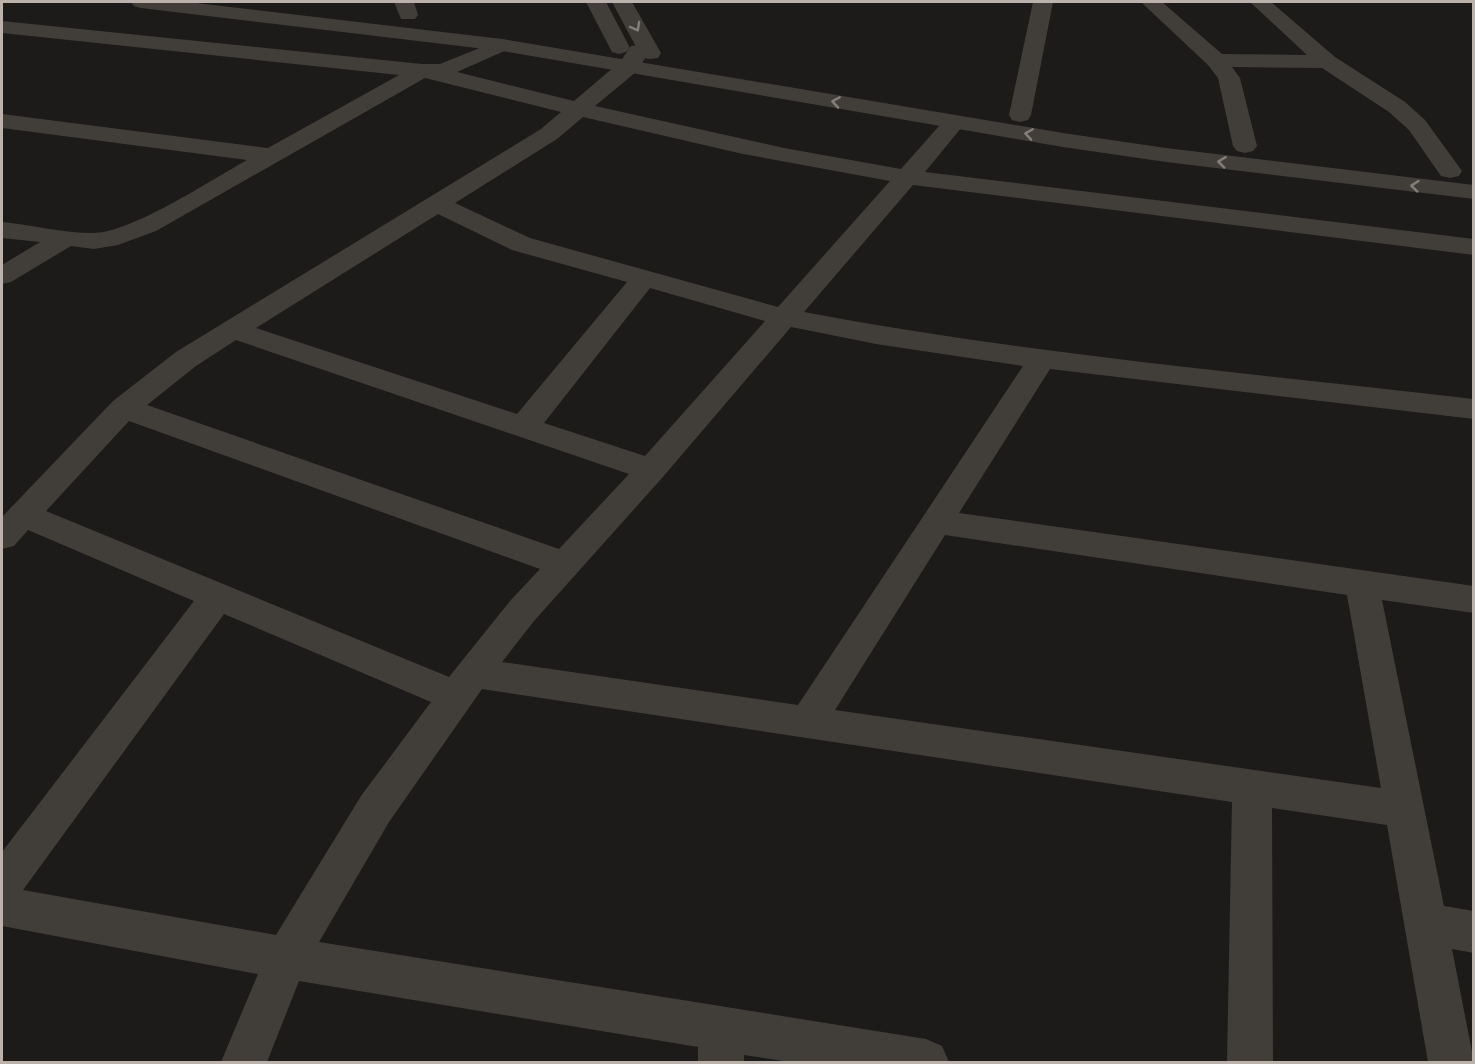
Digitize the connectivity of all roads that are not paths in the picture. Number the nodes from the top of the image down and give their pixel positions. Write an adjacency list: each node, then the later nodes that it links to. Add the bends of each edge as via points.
1 (141, 2): 10 (street)
2 (284, 2): 8 (street)
3 (596, 2): 11 (street)
4 (621, 2): 11 (street, one-way to 11)
5 (1043, 2): 16 (street)
6 (1151, 2): 12 (street)
7 (1260, 2): 13 (street)
8 (406, 8): 11 (street)
9 (2, 27): 14 (street)
10 (502, 45): 11 (street); 14 (street, via 444,70)
11 (634, 55): 15 (street); 16 (street); 18 (street, one-way to 11)
12 (1216, 60): 13 (street); 19 (street, via 1229,78)
13 (1326, 62): 21 (street, via 1417,125)
14 (422, 71): 15 (street); 20 (street)
15 (579, 110): 23 (street, via 828,165); 25 (street, via 549,134)
16 (1020, 116): 19 (street)
17 (2, 121): 20 (street)
18 (955, 122): 23 (street); 24 (street, one-way to 18, via 1166,155)
19 (1245, 146): 21 (street)
20 (272, 156): 27 (street, via 147,226 110,239)
21 (1450, 171): 22 (street)
22 (1473, 173)
23 (907, 177): 28 (street); 31 (street)
24 (1473, 192)
25 (437, 204): 30 (street, via 521,244); 32 (street)
26 (2, 230): 27 (street)
27 (64, 239): 29 (street)
28 (1473, 248)
29 (2, 276)
30 (644, 278): 31 (street); 36 (street)
31 (783, 317): 33 (street); 37 (street)
32 (234, 330): 34 (street, via 186,359); 36 (street)
33 (1042, 359): 35 (street); 38 (street)
34 (124, 408): 39 (street); 40 (street)
35 (1473, 409)
36 (523, 428): 37 (street)
37 (651, 470): 40 (street)
38 (937, 522): 41 (street); 45 (street)
39 (12, 526): 42 (street)
40 (565, 564): 44 (street, via 522,611)
41 (1362, 584): 43 (street); 47 (street)
42 (219, 596): 44 (street); 48 (street)
43 (1473, 600)
44 (465, 685): 45 (street); 51 (street, via 375,809)
45 (808, 721): 46 (street)
46 (1252, 789): 47 (street); 55 (street)
47 (1403, 809): 49 (street)
48 (4, 908): 51 (street)
49 (1427, 924): 50 (street); 56 (street)
50 (1473, 932)
51 (286, 958): 52 (street); 53 (street)
52 (721, 1046): 54 (street)
53 (244, 1062)
54 (926, 1062)
55 (1250, 1062)
56 (1451, 1062)

